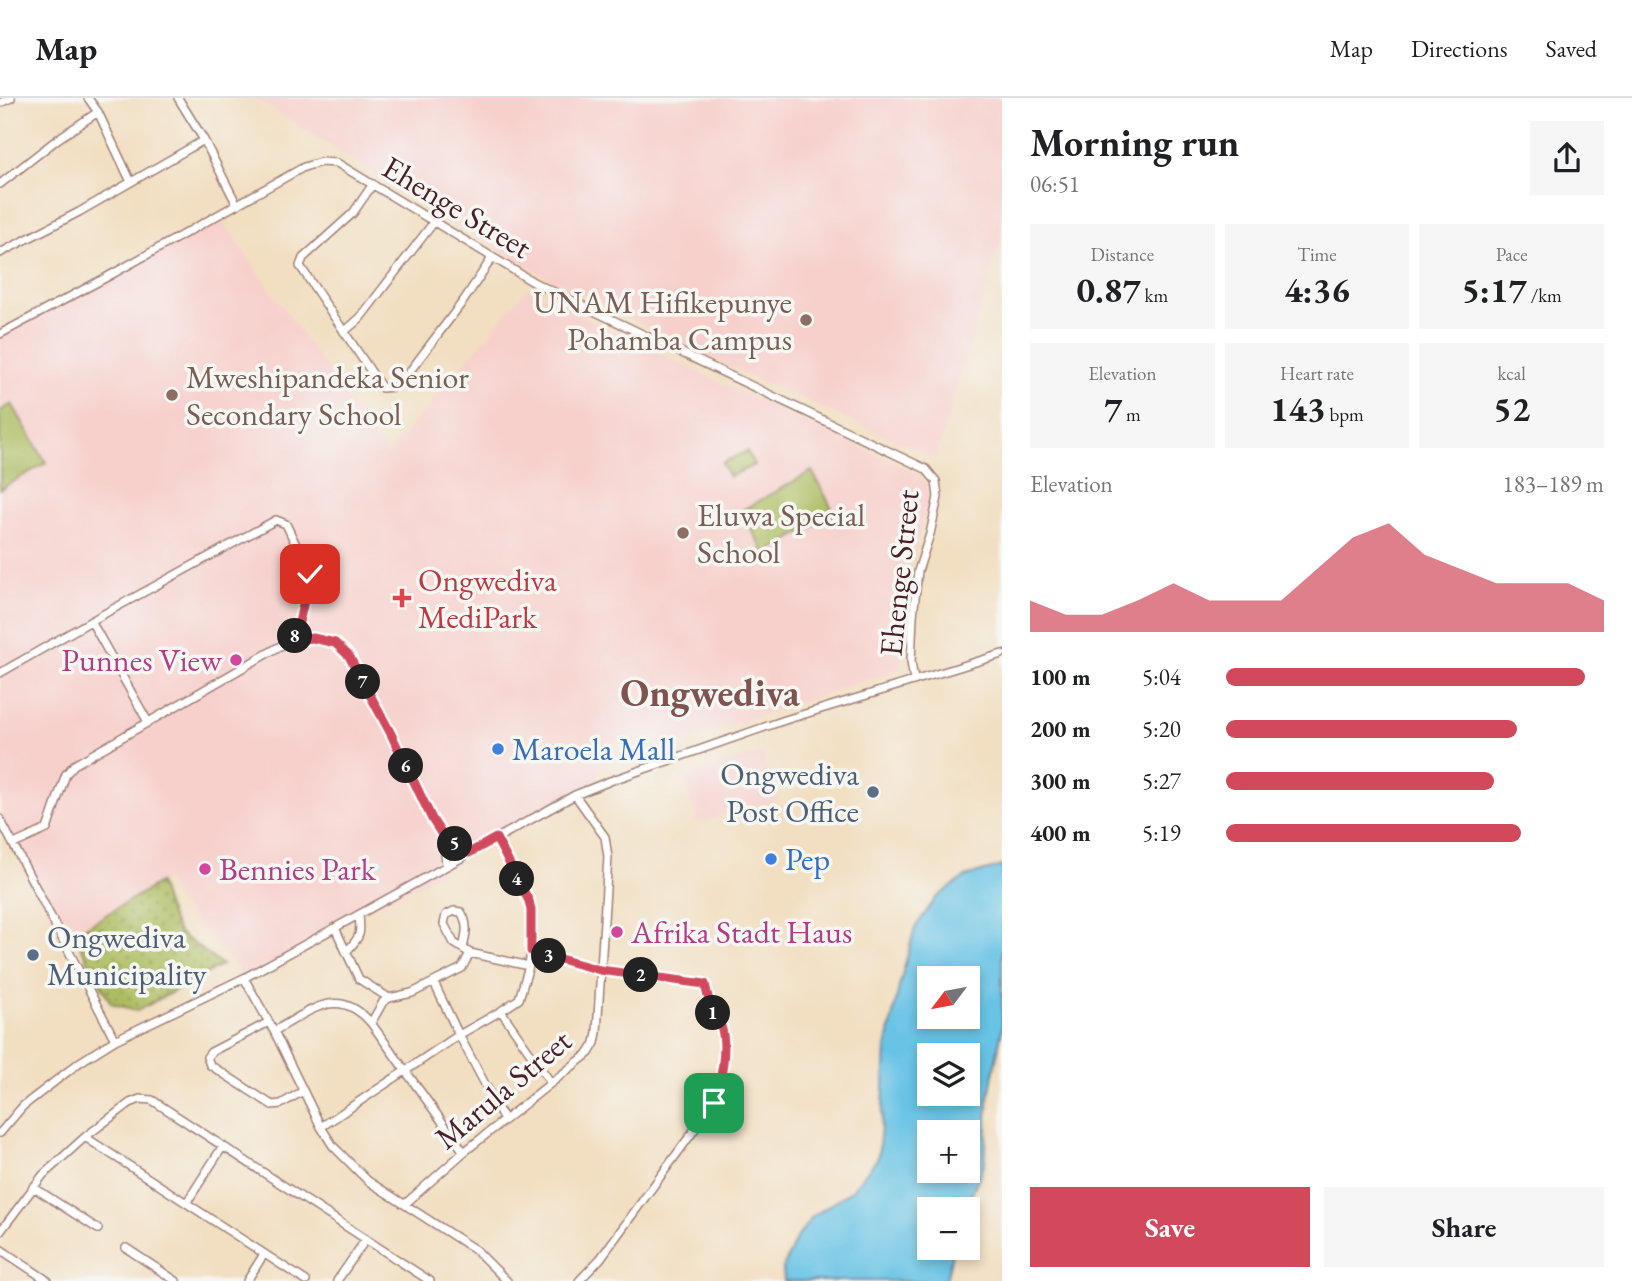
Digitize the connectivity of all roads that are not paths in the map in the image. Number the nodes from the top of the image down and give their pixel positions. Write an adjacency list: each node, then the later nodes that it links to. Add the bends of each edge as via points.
1 (11, 98): 4 (street)
2 (88, 98): 5 (street)
3 (178, 98): 6 (street)
4 (0, 103)
5 (97, 112): 7 (street); 8 (street)
6 (204, 140): 7 (street); 10 (street)
7 (131, 182): 12 (street)
8 (0, 184)
9 (373, 184): 10 (street, Ehenge Street, via 337,163 321,162); 11 (street, Ehenge Street); 14 (street, via 353,213 303,258 300,266)
10 (237, 205): 15 (street, Ehenge Street)
11 (434, 222): 13 (street, Ehenge Street); 14 (street, via 360,318)
12 (1, 250)
13 (492, 258): 14 (street, via 407,376 393,387 382,388); 20 (street, Ehenge Street, via 926,469 936,481 938,497 918,572 911,662)
14 (344, 332)
15 (0, 334)
16 (91, 621): 17 (street, via 276,520 286,524 310,574); 19 (street); 21 (street)
17 (295, 640): 21 (street); 24 (street, via 335,643 349,656)
18 (1002, 654): 20 (street)
19 (0, 673)
20 (914, 680): 22 (street, via 785,720)
21 (148, 722): 26 (street, via 70,768 47,829)
22 (575, 795): 25 (street); 36 (street, Marula Street, via 605,837)
23 (0, 819): 26 (street)
24 (444, 838): 27 (street); 28 (street)
25 (496, 838): 27 (street); 33 (street, via 529,901)
26 (14, 844): 45 (street)
27 (469, 853): 28 (street)
28 (446, 866): 29 (street)
29 (359, 915): 30 (street); 32 (street, via 361,933)
30 (335, 928): 32 (street); 37 (street)
31 (463, 948): 31 (street, via 454,943 444,924 446,915 454,911 461,912 466,921); 34 (street)
32 (347, 951): 39 (street, via 359,979)
33 (531, 951): 35 (street); 36 (street)
34 (470, 953): 35 (street); 38 (street, via 462,968)
35 (529, 966): 40 (street, via 519,999)
36 (600, 970): 47 (street, Marula Street, via 595,1043); 71 (street, via 705,984 721,1026 723,1068 714,1103 614,1241)
37 (244, 978): 41 (street); 45 (street)
38 (434, 983): 39 (street); 44 (street)
39 (389, 998): 42 (street)
40 (501, 1011): 44 (street); 47 (street)
41 (269, 1023): 43 (street); 48 (street, via 211,1052 207,1057 210,1065 272,1105)
42 (370, 1023): 43 (street, via 356,1008 328,1003); 46 (street)
43 (274, 1031): 48 (street)
44 (459, 1035): 46 (street); 49 (street)
45 (115, 1040): 51 (street, via 23,1106)
46 (405, 1072): 50 (street); 54 (street)
47 (551, 1083): 49 (street, Marula Street)
48 (303, 1091): 50 (street)
49 (504, 1120): 54 (street, Marula Street)
50 (321, 1127): 57 (street, via 368,1181)
51 (0, 1133)
52 (85, 1137): 53 (street, via 140,1099 152,1100); 55 (street); 56 (street)
53 (223, 1146): 56 (street); 60 (street)
54 (464, 1152): 57 (street, Marula Street)
55 (33, 1187): 58 (street); 59 (street)
56 (187, 1202): 63 (street)
57 (405, 1204): 70 (street, via 477,1251)
58 (98, 1229)
59 (0, 1232)
60 (366, 1239): 68 (street); 69 (street)
61 (126, 1248): 65 (street)
62 (0, 1249): 64 (street)
63 (264, 1254): 66 (street); 67 (street)
64 (48, 1281)
65 (176, 1281)
66 (247, 1281)
67 (306, 1281)
68 (337, 1281)
69 (430, 1281)
70 (507, 1281)
71 (579, 1281)

